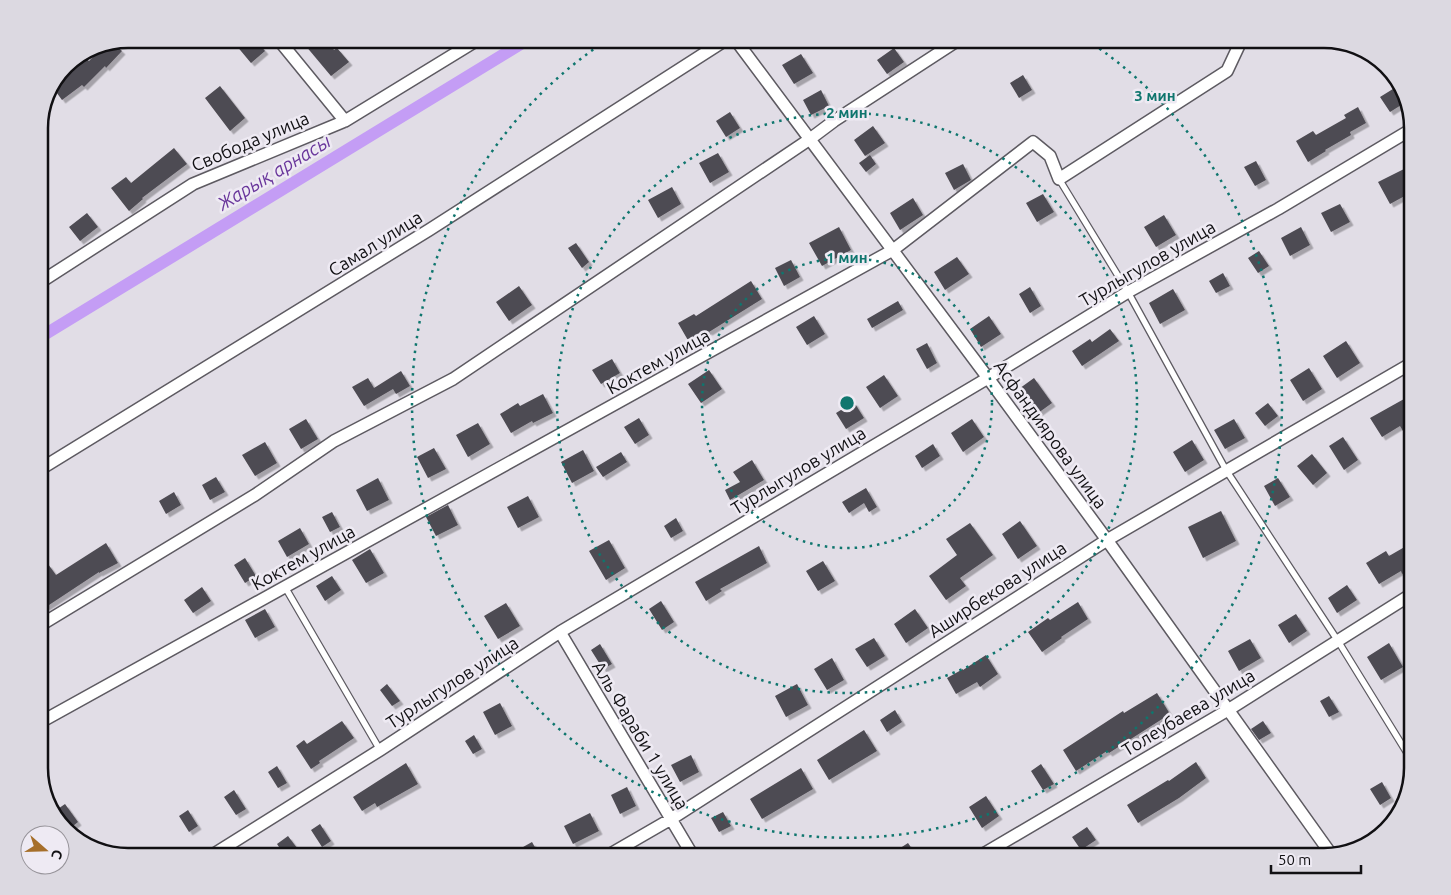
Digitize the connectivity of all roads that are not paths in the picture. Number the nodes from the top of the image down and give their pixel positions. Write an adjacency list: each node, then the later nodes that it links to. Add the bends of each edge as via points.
1 (285, 48): 7 (street)
2 (464, 48): 7 (street, Свобода улица)
3 (713, 48): 16 (street, Самал улица, via 429,230)
4 (742, 48): 9 (street, Асфандиярова улица)
5 (946, 48): 9 (street)
6 (1238, 48): 10 (street, via 1227,71)
7 (345, 121): 12 (street, Свобода улица, via 192,184)
8 (1403, 134): 13 (street, Турлыгулов улица, via 1278,209)
9 (810, 139): 11 (street, Асфандиярова улица); 21 (street, via 453,379 334,441 255,495)
10 (1059, 179): 11 (street, Коктем улица, via 1050,156 1033,142); 13 (lane)
11 (893, 250): 15 (street, Асфандиярова улица); 19 (street, Коктем улица)
12 (48, 277)
13 (1128, 292): 15 (street, Турлыгулов улица); 17 (lane)
14 (1403, 367): 17 (street, Аширбекова улица)
15 (988, 378): 18 (street, Асфандиярова улица); 22 (street, Турлыгулов улица)
16 (48, 464)
17 (1226, 470): 18 (street, Аширбекова улица); 23 (lane)
18 (1107, 540): 24 (street, Асфандиярова улица); 28 (street, Аширбекова улица)
19 (285, 587): 25 (street, Коктем улица); 27 (lane)
20 (1404, 599): 23 (street, Толеубаева улица)
21 (48, 621)
22 (560, 632): 27 (street, Турлыгулов улица); 28 (street, Аль Фараби 1 улица)
23 (1338, 640): 24 (street, Толеубаева улица); 26 (lane)
24 (1228, 710): 32 (street, Толеубаева улица); 33 (street, Асфандиярова улица)
25 (48, 718)
26 (1404, 748)
27 (380, 750): 29 (street, Турлыгулов улица)
28 (671, 819): 30 (street, Аширбекова улица); 31 (street, Аль Фараби 1 улица)
29 (225, 848)
30 (621, 848)
31 (688, 848)
32 (994, 848)
33 (1327, 848)

